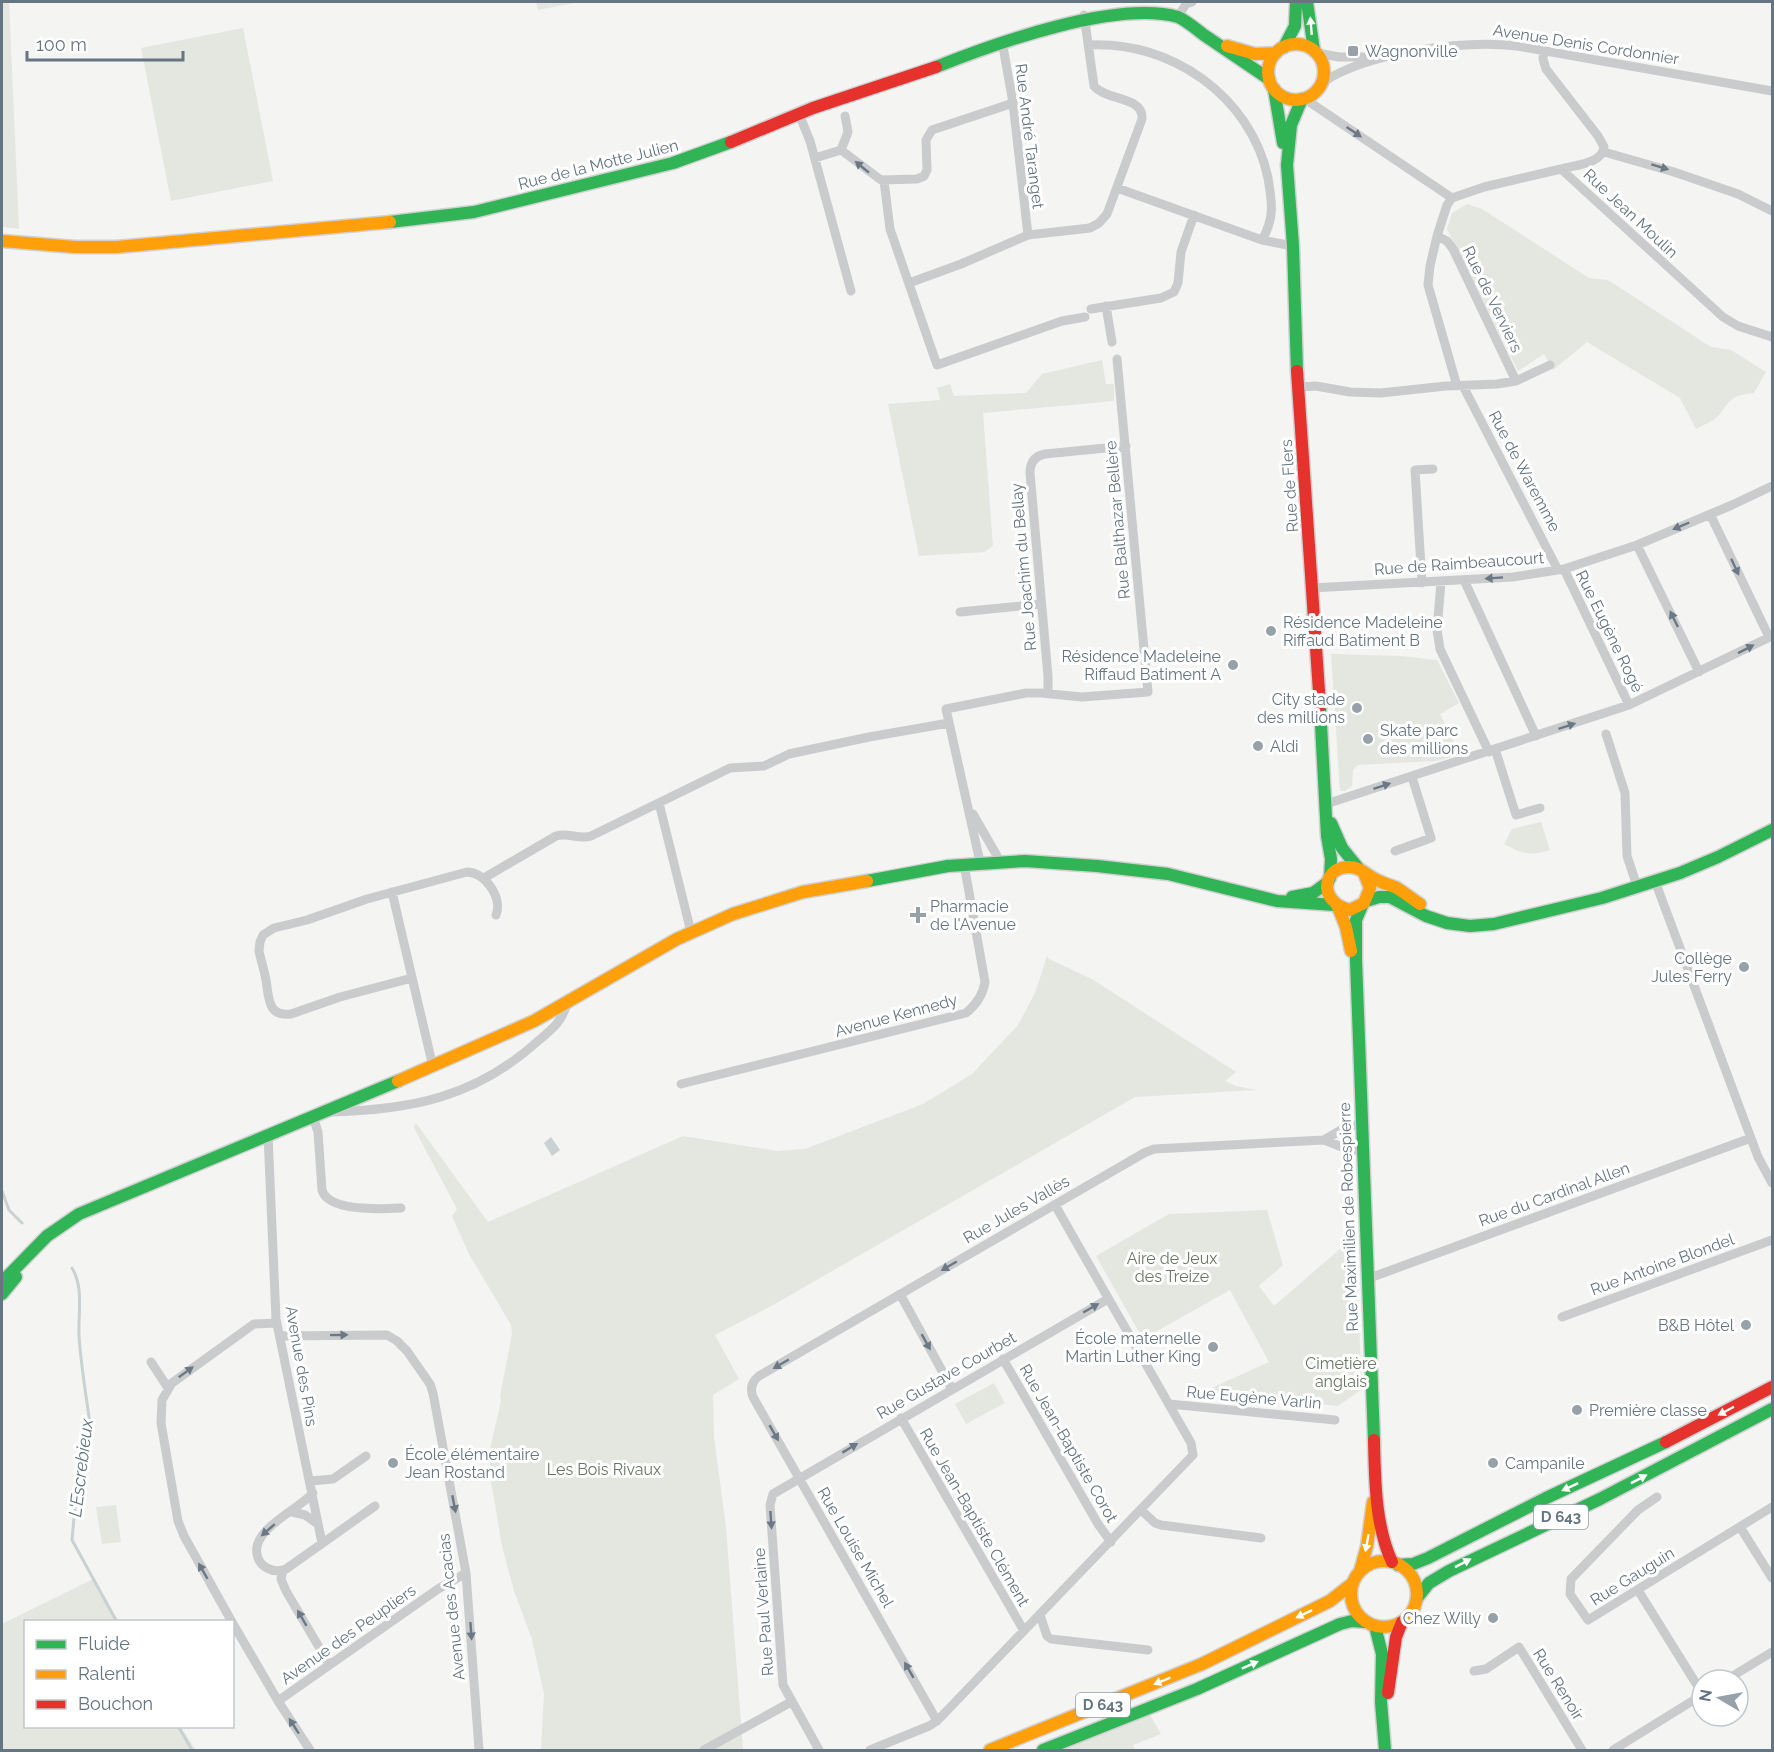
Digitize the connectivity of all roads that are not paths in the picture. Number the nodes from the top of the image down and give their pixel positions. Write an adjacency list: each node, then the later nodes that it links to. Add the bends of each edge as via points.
1 (1192, 2): 5 (street, via 1186,4)
2 (1296, 2): 9 (main road, via 1295,27)
3 (1307, 2): 11 (main road, one-way to 3)
4 (1084, 15): 5 (main road, Rue de la Motte Julien, via 1143,8); 7 (main road, Rue de la Motte Julien); 8 (street)
5 (1178, 17): 6 (main road, Rue de la Motte Julien)
6 (1214, 40): 9 (main road, Rue de la Motte Julien, via 1246,52); 13 (main road, Rue de la Motte Julien)
7 (1002, 41): 17 (street, Rue André Taranget); 18 (main road, Rue de la Motte Julien)
8 (1088, 45): 26 (street, via 1096,89 1137,105 1142,111); 32 (street, via 1127,47 1169,59 1193,72 1230,104 1252,137 1267,176 1271,220)
9 (1280, 50): 11 (main road, via 1299,44); 13 (main road, via 1270,63)
10 (1544, 51): 12 (street, Avenue Denis Cordonnier, via 1476,43); 15 (street, Avenue Denis Cordonnier); 21 (street, via 1546,69 1603,143)
11 (1315, 52): 12 (street, Avenue Denis Cordonnier, via 1339,57); 14 (main road, via 1324,67)
12 (1395, 55): 14 (street, Avenue Denis Cordonnier, via 1343,70)
13 (1271, 83): 16 (main road, via 1284,98); 23 (main road, Rue de Flers, via 1278,102)
14 (1322, 83): 16 (main road, via 1316,93)
15 (1773, 91)
16 (1304, 99): 23 (main road, Rue de Flers, via 1289,132); 27 (street, one-way to 27)
17 (1013, 103): 25 (street, via 932,130 926,140 924,176); 30 (street, Rue André Taranget)
18 (799, 114): 22 (street); 33 (main road, Rue de la Motte Julien, via 672,163 466,213 117,247)
19 (845, 116): 20 (street, via 848,132)
20 (841, 150): 22 (street); 25 (street, one-way to 20)
21 (1604, 152): 24 (street, via 1595,160); 28 (street, one-way to 28, via 1674,171)
22 (815, 158): 36 (street)
23 (1287, 165): 34 (main road, Rue de Flers)
24 (1561, 169): 27 (street, Rue Jean Moulin); 38 (street, Rue Jean Moulin, via 1723,317)
25 (884, 181): 35 (street, via 889,224)
26 (1117, 188): 29 (street); 30 (street, via 1107,214 1095,226)
27 (1452, 198): 31 (street, Rue de Waremme)
28 (1773, 211)
29 (1194, 215): 32 (street); 37 (street, via 1181,252 1174,292 1161,298)
30 (1028, 235): 35 (street)
31 (1437, 236): 42 (street, Rue de Verviers, via 1453,249); 43 (street, Rue de Waremme, via 1428,285)
32 (1262, 240): 34 (street)
33 (2, 241)
34 (1293, 246): 44 (main road, Rue de Flers)
35 (909, 283): 37 (street, via 937,365)
36 (851, 291)
37 (1106, 306): 39 (street)
38 (1773, 337)
39 (1112, 342)
40 (1117, 359): 45 (street, Rue Balthazar Bellère)
41 (1550, 365): 42 (street)
42 (1516, 381): 43 (street)
43 (1460, 386): 44 (street, via 1381,393); 50 (street, Rue de Waremme)
44 (1299, 387): 54 (main road, Rue de Flers)
45 (1125, 446): 55 (street, Rue Joachim du Bellay, via 1046,454 1031,464); 59 (street, Rue Balthazar Bellère, via 1148,692 1082,698)
46 (1433, 469): 53 (street, via 1415,470)
47 (1773, 486): 48 (street, Rue de Raimbeaucourt)
48 (1710, 514): 49 (street, Rue de Raimbeaucourt, one-way to 49); 57 (street, one-way to 57)
49 (1637, 545): 50 (street, Rue de Raimbeaucourt); 58 (street, one-way to 49)
50 (1561, 570): 51 (street, Rue de Raimbeaucourt, one-way to 51); 60 (street, Rue Eugène Rogé)
51 (1464, 580): 52 (street, Rue de Raimbeaucourt); 63 (street)
52 (1441, 582): 53 (street, Rue de Raimbeaucourt); 64 (street, via 1437,630 1440,649)
53 (1422, 583): 54 (street, Rue de Raimbeaucourt)
54 (1312, 588): 67 (main road, Rue de Flers)
55 (1041, 604): 56 (street); 59 (street, Rue Joachim du Bellay)
56 (960, 612)
57 (1771, 636): 58 (street, one-way to 57)
58 (1699, 672): 60 (street)
59 (1048, 693): 61 (street, via 1013,695 946,709)
60 (1629, 705): 63 (street, one-way to 60)
61 (949, 723): 66 (street, via 784,755 764,766 730,768); 68 (street)
62 (1606, 735): 79 (street, via 1625,793 1628,856)
63 (1536, 736): 64 (street)
64 (1492, 750): 65 (street); 69 (street, via 1516,815)
65 (1412, 777): 67 (street, one-way to 65); 71 (street, via 1431,838)
66 (660, 803): 76 (street, via 587,838 556,836); 85 (street)
67 (1326, 804): 75 (main road, Rue de Flers, via 1335,835); 77 (main road, Rue de Flers)
68 (968, 806): 72 (street); 73 (street)
69 (1539, 808)
70 (1773, 830): 78 (main road, via 1700,866)
71 (1395, 851)
72 (1000, 861): 73 (main road); 81 (main road, via 1071,863 1150,872)
73 (980, 862): 74 (main road)
74 (964, 864): 85 (main road, via 803,892 756,905); 90 (street, Avenue Kennedy, via 985,982 981,995 966,1013)
75 (1361, 871): 77 (main road, via 1341,868); 79 (main road, via 1434,911 1467,920); 82 (main road, via 1370,887)
76 (484, 878): 80 (street, via 467,872); 84 (street, via 498,902)
77 (1329, 880): 81 (main road, via 1316,892 1302,896); 83 (main road, via 1328,895)
78 (1655, 881): 79 (main road); 95 (street)
79 (1637, 886): 82 (main road, via 1575,905 1479,926 1440,921 1393,898 1379,897)
80 (392, 892): 86 (street); 86 (street, via 266,932 259,946 268,1002 275,1011 288,1014)
81 (1252, 894): 83 (main road, via 1286,902)
82 (1364, 903): 83 (main road, via 1350,910); 87 (main road, Rue Maximilien de Robespierre, via 1356,920)
83 (1336, 906): 87 (main road, Rue Maximilien de Robespierre, via 1348,936)
84 (496, 915)
85 (691, 932): 88 (main road)
86 (412, 978): 89 (street)
87 (1357, 997): 93 (main road, Rue Maximilien de Robespierre)
88 (567, 1002): 89 (main road); 91 (street, via 566,1011 555,1026 511,1064 473,1086 426,1101)
89 (433, 1067): 91 (main road)
90 (681, 1084)
91 (325, 1112): 92 (main road)
92 (313, 1117): 94 (main road); 100 (street, via 324,1197 340,1204)
93 (1361, 1124): 96 (street, Rue Jules Vallès, via 1348,1126); 97 (main road, Rue Maximilien de Robespierre)
94 (268, 1135): 101 (main road, via 79,1214); 109 (street, Avenue des Pins)
95 (1750, 1138): 98 (street); 103 (street, Rue du Cardinal Allen)
96 (1324, 1140): 97 (street, Rue Jules Vallès); 99 (street, Rue Jules Vallès, via 1154,1149)
97 (1362, 1151): 103 (main road, Rue Maximilien de Robespierre)
98 (1773, 1183)
99 (1055, 1205): 106 (street, Rue Jules Vallès, one-way to 106); 107 (street, Rue Eugène Varlin)
100 (402, 1208)
101 (44, 1240): 104 (main road); 105 (main road)
102 (1773, 1240): 108 (street, Rue Antoine Blondel)
103 (1367, 1279): 122 (main road, Rue Maximilien de Robespierre)
104 (2, 1282)
105 (2, 1294)
106 (900, 1294): 113 (street, Rue Jules Vallès, one-way to 113, via 759,1376); 116 (street, one-way to 116)
107 (1108, 1299): 111 (street, Rue Gustave Courbet, one-way to 107); 117 (street, Rue Eugène Varlin)
108 (1562, 1317)
109 (277, 1323): 110 (street, Avenue des Pins); 115 (street, one-way to 109, via 254,1324)
110 (280, 1336): 124 (street, Avenue des Pins); 139 (street, Avenue des Acacias, one-way to 139, via 383,1335 407,1351 433,1393)
111 (1003, 1359): 116 (street, Rue Gustave Courbet); 134 (street, Rue Jean-Baptiste Corot)
112 (151, 1362): 115 (street)
113 (751, 1387): 123 (street, Rue Louise Michel, one-way to 123)
114 (1773, 1387): 136 (main road, D 643, one-way to 136, via 1428,1558 1413,1564)
115 (168, 1388): 145 (street, one-way to 115, via 175,1513 160,1417)
116 (952, 1389): 119 (street, Rue Gustave Courbet)
117 (1169, 1404): 120 (street, Rue Eugène Varlin); 129 (street, Rue Eugène Varlin, via 1191,1443 1193,1455)
118 (1773, 1409): 143 (main road, D 643, one-way to 118, via 1429,1583 1449,1571 1600,1499)
119 (901, 1418): 123 (street, Rue Gustave Courbet, one-way to 119); 149 (street, Rue Jean-Baptiste Clément)
120 (1335, 1420)
121 (366, 1456): 124 (street, via 333,1479)
122 (1375, 1471): 136 (main road, Rue Maximilien de Robespierre, via 1383,1542); 138 (main road, Rue Maximilien de Robespierre, one-way to 138, via 1370,1527)
123 (800, 1478): 157 (street, Rue Paul Verlaine, one-way to 157, via 775,1491 770,1505 783,1685); 159 (street, Rue Louise Michel, one-way to 123)
124 (310, 1481): 125 (street, Avenue des Pins)
125 (313, 1493): 130 (street); 131 (street, Avenue des Pins)
126 (1657, 1497): 142 (street, Rue Gauguin, via 1638,1510 1574,1575 1569,1587 1588,1620)
127 (375, 1506): 135 (street)
128 (1773, 1507): 132 (street, Rue Gauguin)
129 (1142, 1510): 133 (street, via 1161,1525); 134 (street, Rue Eugène Varlin)
130 (292, 1512): 131 (street); 137 (street, one-way to 137, via 264,1531 256,1544 260,1563 273,1571)
131 (318, 1524): 135 (street)
132 (1740, 1527): 140 (street); 142 (street, Rue Gauguin)
133 (1261, 1538)
134 (1111, 1542): 144 (street, Rue Eugène Varlin)
135 (322, 1543): 137 (street)
136 (1395, 1563): 138 (main road, via 1375,1563); 143 (main road, via 1414,1580)
137 (283, 1570): 152 (street, one-way to 137, via 286,1591 281,1580)
138 (1360, 1571): 141 (main road)
139 (466, 1573): 152 (street, Avenue des Peupliers); 162 (street, Avenue des Acacias, one-way to 162)
140 (1773, 1578)
141 (1353, 1583): 147 (main road, via 1352,1604); 166 (main road, D 643, one-way to 166, via 1334,1599 1202,1664)
142 (1638, 1590): 155 (street)
143 (1417, 1598): 146 (main road, via 1412,1612)
144 (1040, 1615): 149 (street, Rue Eugène Varlin); 150 (street, via 1051,1639)
145 (231, 1620)
146 (1402, 1622): 147 (main road, via 1389,1627); 160 (main road, via 1396,1637)
147 (1370, 1624): 160 (main road, via 1380,1636 1383,1653); 167 (main road, D 643, one-way to 147, via 1197,1689 1345,1623)
148 (234, 1625): 156 (street)
149 (1024, 1631): 159 (street, Rue Eugène Varlin)
150 (1148, 1650)
151 (1773, 1652): 153 (street)
152 (329, 1664): 156 (street, Avenue des Peupliers)
153 (1746, 1668)
154 (1474, 1671): 169 (street, Rue Renoir, via 1486,1669 1519,1647)
155 (1690, 1674)
156 (278, 1701): 161 (street, one-way to 156)
157 (791, 1702): 163 (street); 164 (street, Rue Paul Verlaine)
158 (1690, 1702): 170 (street)
159 (937, 1720): 165 (street)
160 (1384, 1730): 168 (main road)
161 (310, 1750)
162 (479, 1750)
163 (704, 1750)
164 (819, 1750)
165 (870, 1750)
166 (990, 1750)
167 (1043, 1750)
168 (1385, 1750)
169 (1582, 1750)
170 (1613, 1750)

